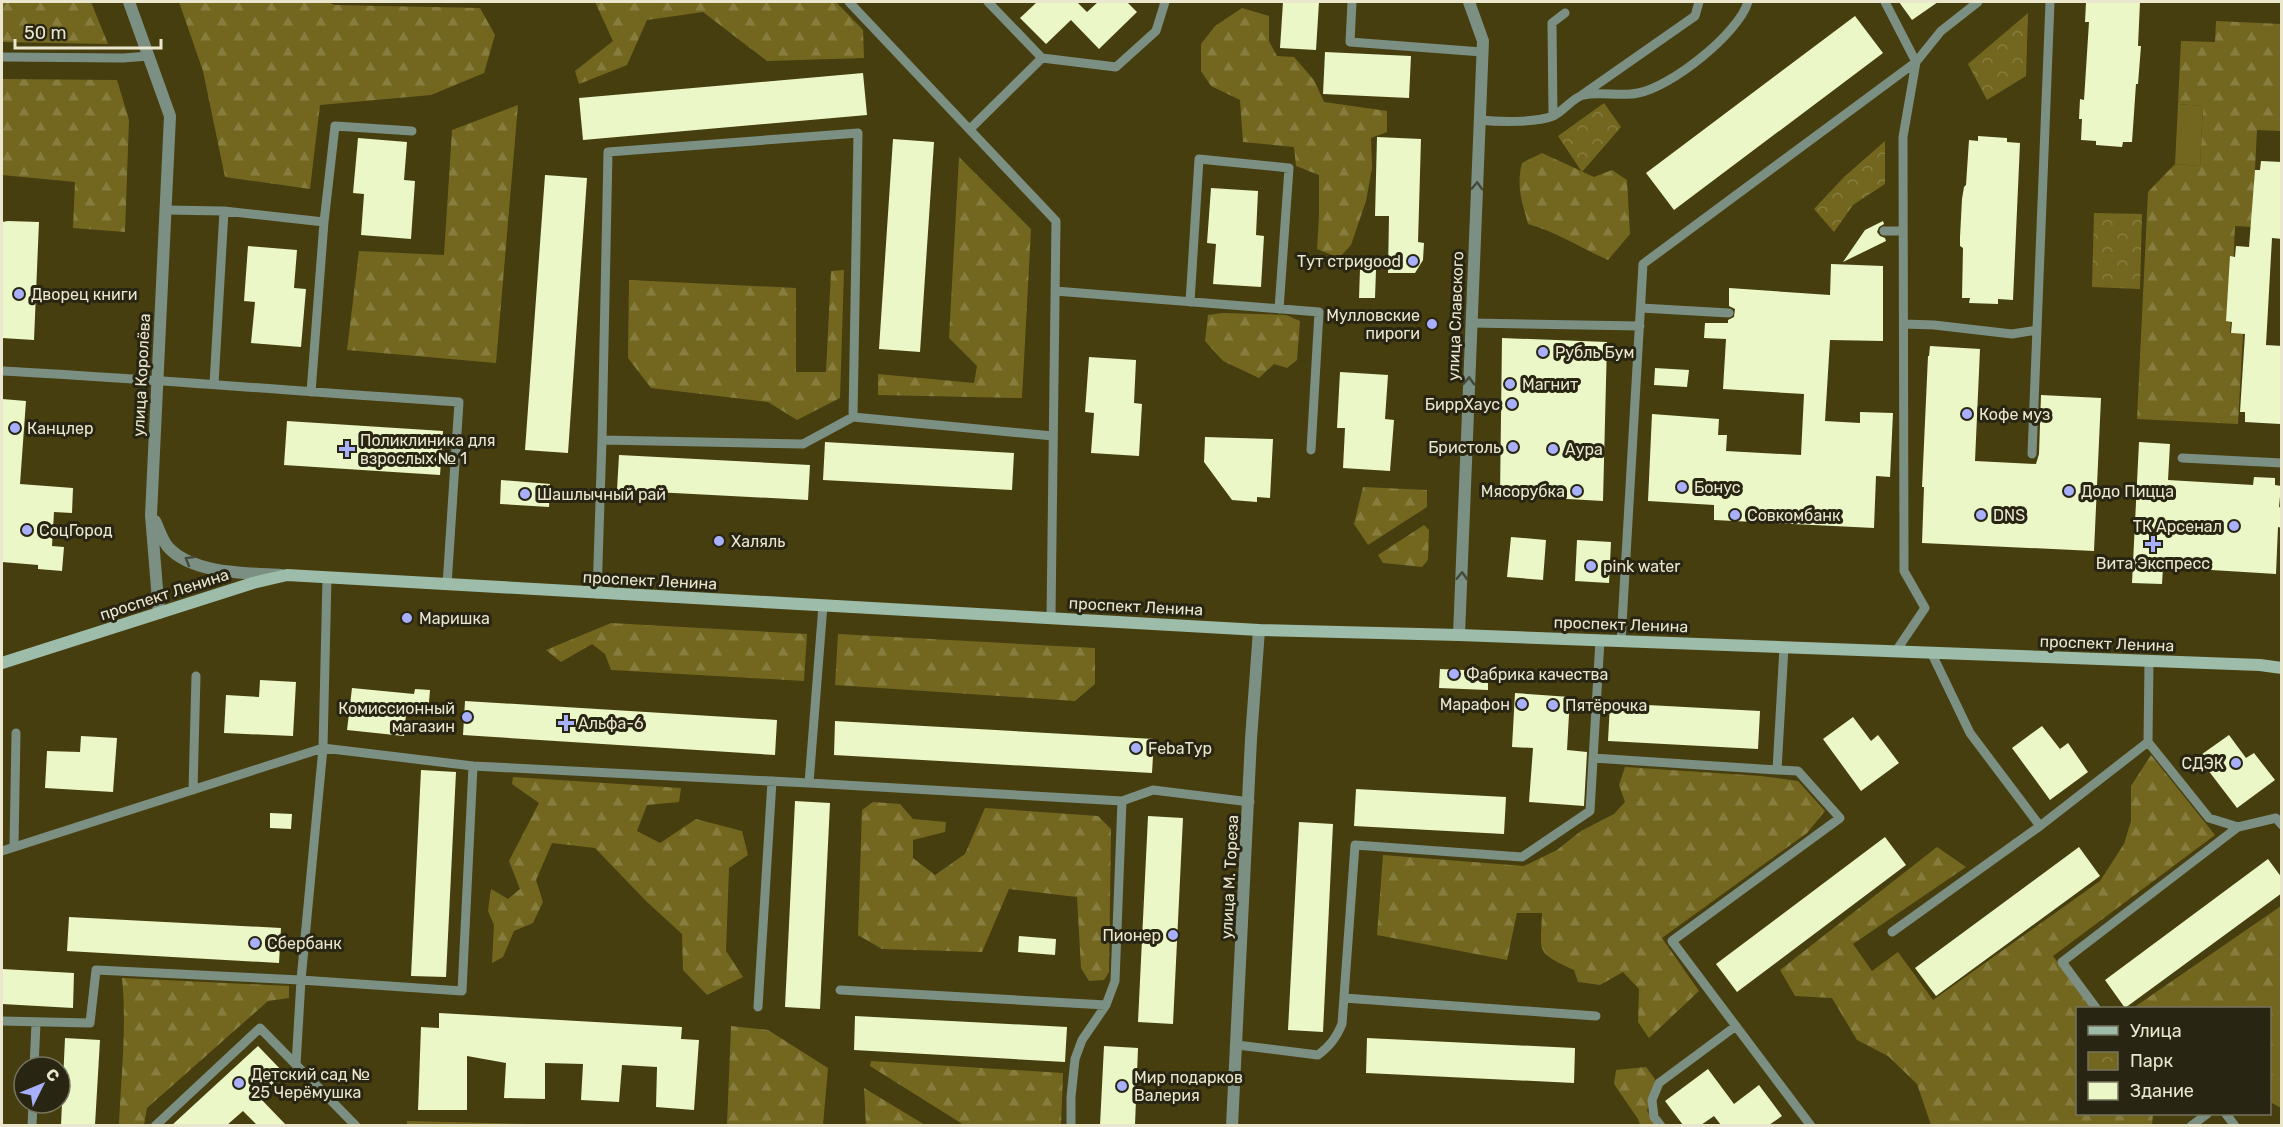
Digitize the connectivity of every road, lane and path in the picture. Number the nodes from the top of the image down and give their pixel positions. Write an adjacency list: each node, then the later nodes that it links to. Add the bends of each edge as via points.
1 (129, 2): 14 (street, улица Королёва)
2 (849, 2): 21 (lane)
3 (988, 2): 16 (lane)
4 (1165, 2): 16 (lane, via 1156,31 1116,66)
5 (1352, 2): 13 (lane, via 1350,42)
6 (1469, 2): 13 (street, улица Славского)
7 (1699, 2): 18 (lane, via 1695,16)
8 (1748, 2): 18 (lane, via 1731,29 1710,51 1670,81 1639,93)
9 (1885, 2): 17 (lane)
10 (2050, 2): 36 (lane)
11 (1971, 4): 17 (lane, via 1941,31)
12 (1565, 13): 19 (lane, via 1552,24)
13 (1482, 52): 20 (street, улица Славского)
14 (149, 56): 15 (lane); 23 (street, улица Королёва, via 170,116)
15 (2, 57)
16 (1042, 58): 21 (lane)
17 (1916, 62): 27 (lane, via 1903,137); 30 (lane, via 1643,264)
18 (1582, 95): 19 (lane)
19 (1553, 116): 20 (lane, via 1506,122)
20 (1480, 120): 33 (street, улица Славского, one-way to 20)
21 (970, 129): 28 (lane, via 1056,221)
22 (412, 131): 25 (lane, via 335,126)
23 (166, 210): 24 (lane); 38 (street, улица Королёва)
24 (224, 211): 25 (lane); 39 (lane)
25 (324, 222): 40 (lane)
26 (1884, 231): 27 (lane)
27 (1904, 231): 34 (lane)
28 (1055, 291): 29 (lane); 42 (lane)
29 (1190, 302): 31 (lane); 31 (lane, via 1199,159 1289,168)
30 (1641, 308): 32 (lane); 35 (lane)
31 (1279, 309): 44 (lane, via 1319,312)
32 (1728, 313)
33 (1472, 323): 35 (lane); 57 (street, улица Славского, one-way to 33)
34 (1904, 324): 36 (lane, via 2013,334); 61 (lane, via 1904,571 1925,608)
35 (1640, 326): 59 (lane)
36 (2037, 330): 45 (lane)
37 (2, 371): 38 (lane)
38 (157, 379): 39 (lane); 48 (street, улица Королёва)
39 (214, 384): 40 (lane)
40 (311, 392): 51 (lane, via 459,402)
41 (853, 417): 42 (lane); 43 (lane, via 803,444); 43 (lane, via 858,133 608,152)
42 (1053, 436): 55 (lane)
43 (602, 440): 52 (lane)
44 (1311, 450)
45 (2032, 454)
46 (2182, 458): 47 (lane)
47 (2282, 462)
48 (152, 515): 49 (street, one-way to 48, via 194,565 168,547); 54 (street, улица Королёва)
49 (287, 575): 50 (main road, проспект Ленина); 54 (main road, проспект Ленина)
50 (327, 577): 51 (main road, проспект Ленина); 69 (lane)
51 (447, 585): 52 (main road, проспект Ленина)
52 (597, 594): 53 (main road, проспект Ленина)
53 (823, 605): 55 (main road, проспект Ленина); 74 (lane)
54 (159, 613): 64 (main road, проспект Ленина)
55 (1051, 617): 56 (main road, проспект Ленина)
56 (1259, 630): 57 (main road, проспект Ленина); 77 (street, улица М. Тореза)
57 (1459, 634): 58 (main road, проспект Ленина)
58 (1600, 640): 59 (main road, проспект Ленина); 70 (lane)
59 (1621, 641): 60 (main road, проспект Ленина)
60 (1784, 647): 61 (main road, проспект Ленина); 72 (lane)
61 (1896, 651): 62 (main road, проспект Ленина)
62 (1931, 652): 63 (main road, проспект Ленина); 79 (lane, via 1970,733)
63 (2149, 661): 65 (main road, проспект Ленина); 68 (lane)
64 (2, 663)
65 (2282, 668)
66 (196, 676): 75 (lane)
67 (16, 733): 81 (lane)
68 (2148, 741): 79 (lane); 80 (lane, via 2209,818)
69 (324, 748): 71 (lane); 75 (lane); 84 (lane)
70 (1593, 758): 72 (lane); 86 (lane, via 1590,812 1522,857 1355,844)
71 (473, 766): 73 (lane); 84 (lane, via 462,991)
72 (1777, 770): 93 (lane, via 1798,771 1840,818 1672,941)
73 (772, 781): 74 (lane); 88 (lane)
74 (809, 783): 76 (lane)
75 (193, 790): 81 (lane)
76 (1122, 801): 77 (lane, via 1153,790); 87 (lane, via 1115,981)
77 (1250, 802): 94 (street, улица М. Тореза)
78 (2282, 825): 80 (lane, via 2276,818)
79 (2040, 826): 83 (lane)
80 (2238, 827): 89 (lane, via 2062,962)
81 (14, 847): 82 (lane)
82 (2, 851)
83 (1892, 932)
84 (301, 980): 92 (lane, via 96,970 90,1023); 96 (lane)
85 (840, 990): 87 (lane)
86 (1344, 998): 90 (lane); 94 (lane, via 1342,1024 1336,1037 1318,1055)
87 (1106, 1005): 100 (lane, via 1082,1040 1075,1059)
88 (758, 1007)
89 (2095, 1007)
90 (1596, 1016)
91 (2, 1021): 92 (lane)
92 (36, 1023): 95 (lane)
93 (1736, 1026): 102 (lane, via 1659,1083 1652,1100 1654,1117); 103 (lane)
94 (1237, 1045): 101 (street, улица М. Тореза)
95 (35, 1055)
96 (296, 1065): 98 (lane, via 260,1028); 99 (lane)
97 (2203, 1115): 104 (lane)
98 (155, 1125)
99 (356, 1125)
100 (1071, 1125)
101 (1232, 1125)
102 (1661, 1125)
103 (1811, 1125)
104 (2190, 1125)

